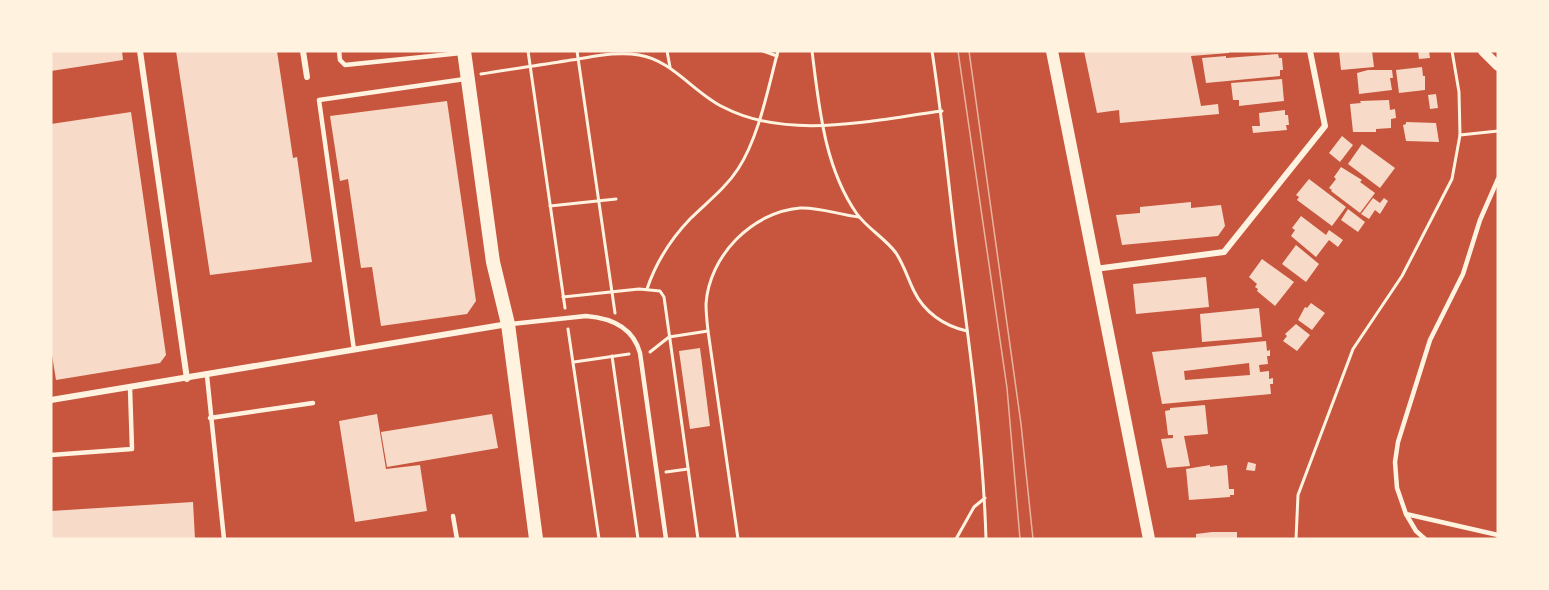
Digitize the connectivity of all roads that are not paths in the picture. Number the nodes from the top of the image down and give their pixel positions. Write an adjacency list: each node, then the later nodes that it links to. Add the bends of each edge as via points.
1 (140, 51): 16 (street)
2 (303, 51): 9 (street)
3 (339, 51): 7 (lane, via 345,65)
4 (1052, 51): 12 (main road)
5 (1311, 51): 12 (street, via 1325,126 1224,252)
6 (1483, 51): 8 (street)
7 (464, 52): 10 (main road)
8 (1498, 66)
9 (307, 77)
10 (468, 77): 13 (main road, via 494,261); 14 (lane, via 319,100)
11 (1498, 179): 22 (lane, via 1463,274 1430,340 1398,442 1396,488)
12 (1094, 269): 29 (main road)
13 (508, 324): 14 (street); 27 (main road); 28 (lane, via 586,316 613,321 632,334 640,353)
14 (355, 351): 15 (street)
15 (207, 376): 16 (street); 20 (lane)
16 (187, 379): 17 (street)
17 (130, 388): 18 (street); 21 (lane, via 132,449)
18 (51, 400)
19 (313, 403): 20 (lane)
20 (210, 418): 25 (lane)
21 (51, 455)
22 (1406, 513): 24 (lane); 30 (lane)
23 (453, 516): 26 (lane)
24 (1498, 535)
25 (224, 539)
26 (457, 539)
27 (536, 539)
28 (666, 539)
29 (1149, 539)
30 (1425, 539)

